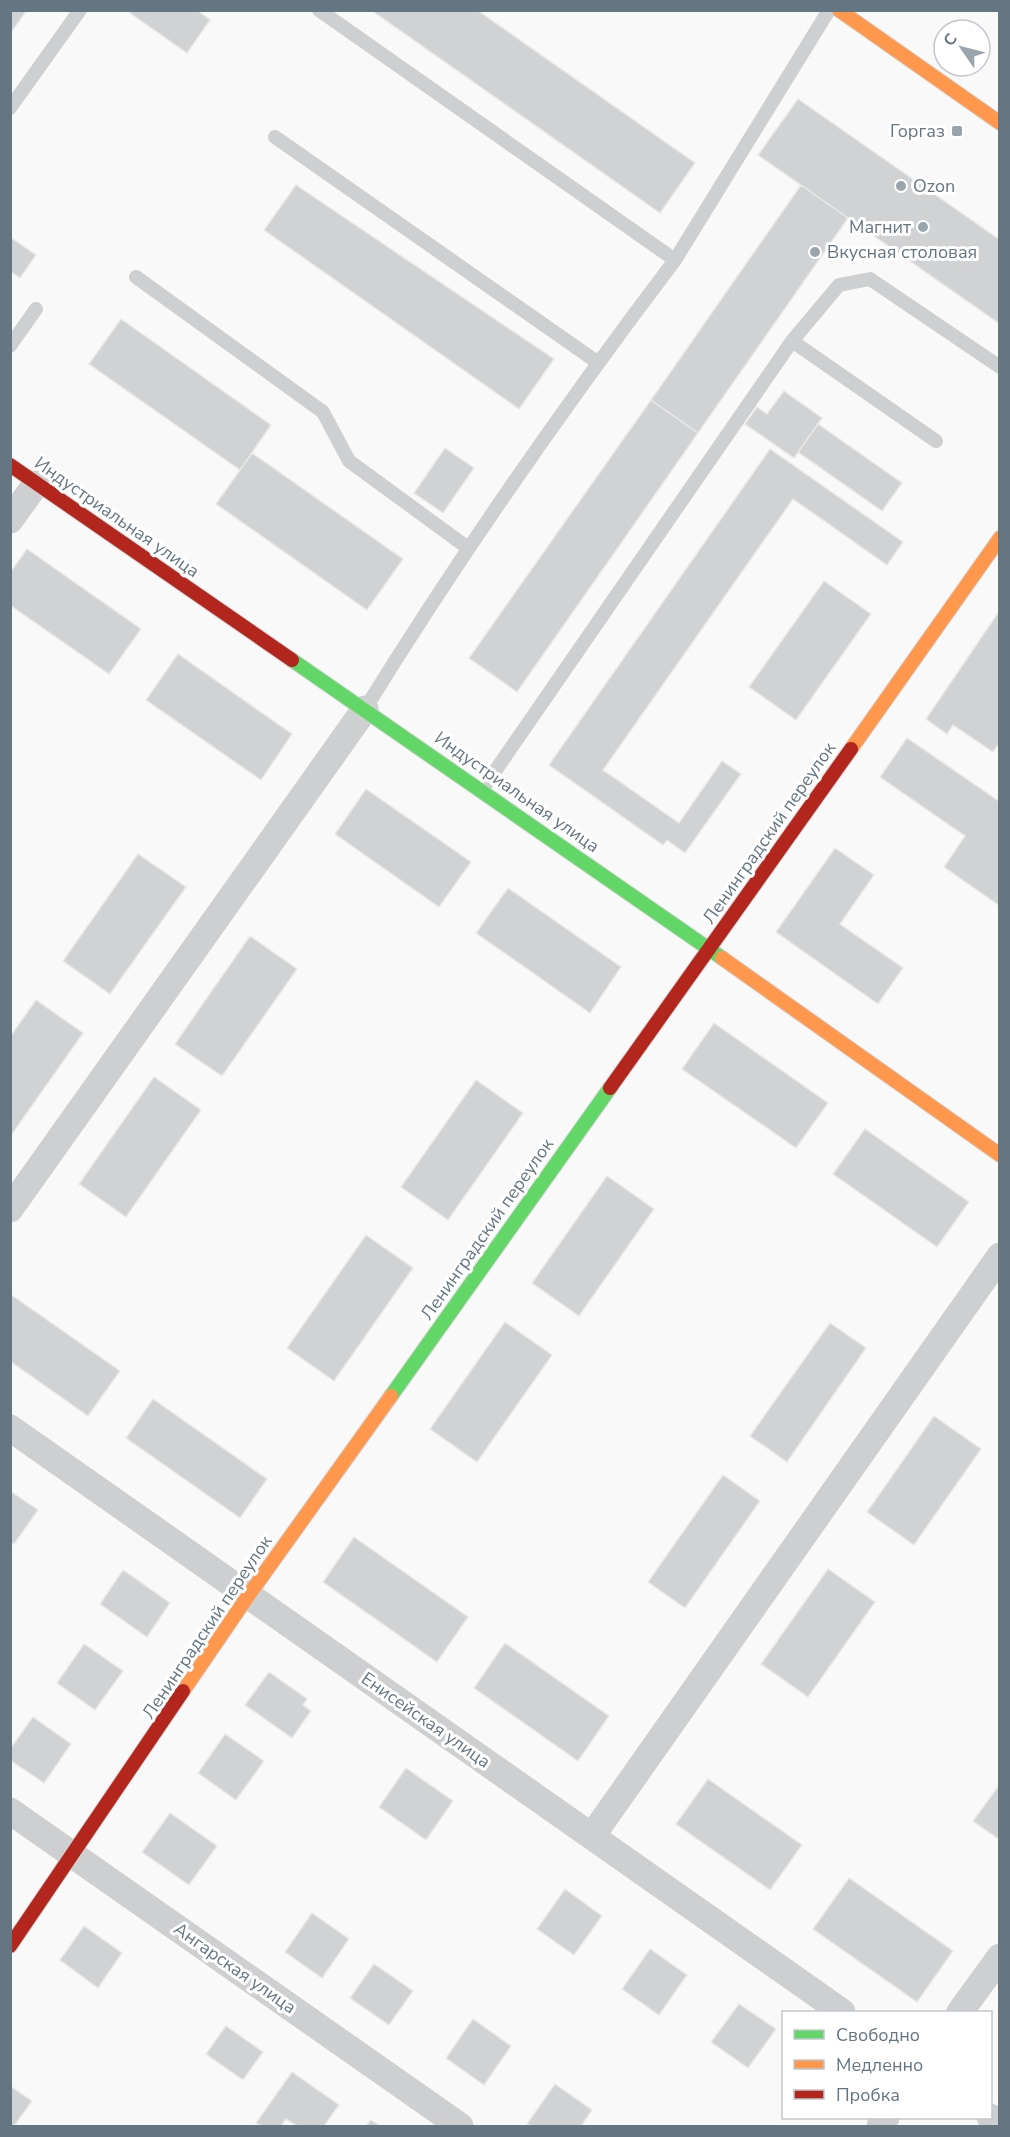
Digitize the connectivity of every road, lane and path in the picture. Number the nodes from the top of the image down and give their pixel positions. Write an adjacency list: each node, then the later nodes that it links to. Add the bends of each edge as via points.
1 (80, 10): 5 (lane)
2 (319, 10): 8 (lane)
3 (829, 10): 8 (lane)
4 (839, 10): 6 (street)
5 (10, 108)
6 (999, 123)
7 (275, 137): 13 (lane)
8 (675, 260): 13 (lane)
9 (136, 277): 20 (lane, via 323,412 349,461)
10 (36, 309): 12 (lane)
11 (792, 341): 14 (lane, via 839,285 870,279); 15 (lane); 22 (lane)
12 (10, 346)
13 (597, 362): 20 (lane)
14 (999, 367)
15 (936, 441)
16 (10, 465): 17 (street, Индустриальная улица)
17 (36, 484): 18 (street); 21 (street, Индустриальная улица)
18 (10, 520)
19 (999, 538): 23 (street, Ленинградский переулок)
20 (468, 548): 21 (lane)
21 (366, 709): 22 (street, Индустриальная улица); 25 (street)
22 (482, 790): 23 (street, Индустриальная улица)
23 (710, 949): 24 (street, Индустриальная улица); 28 (street, Ленинградский переулок)
24 (999, 1155)
25 (10, 1209)
26 (999, 1256): 30 (street)
27 (10, 1428): 28 (street, Енисейская улица)
28 (248, 1596): 30 (street, Енисейская улица); 31 (street, Ленинградский переулок)
29 (10, 1811): 31 (street, Ангарская улица)
30 (592, 1836): 34 (street, Енисейская улица)
31 (74, 1854): 32 (street, Ленинградский переулок); 36 (street, Ангарская улица)
32 (10, 1946)
33 (999, 1957): 35 (street)
34 (839, 2011)
35 (961, 2011)
36 (460, 2127)

